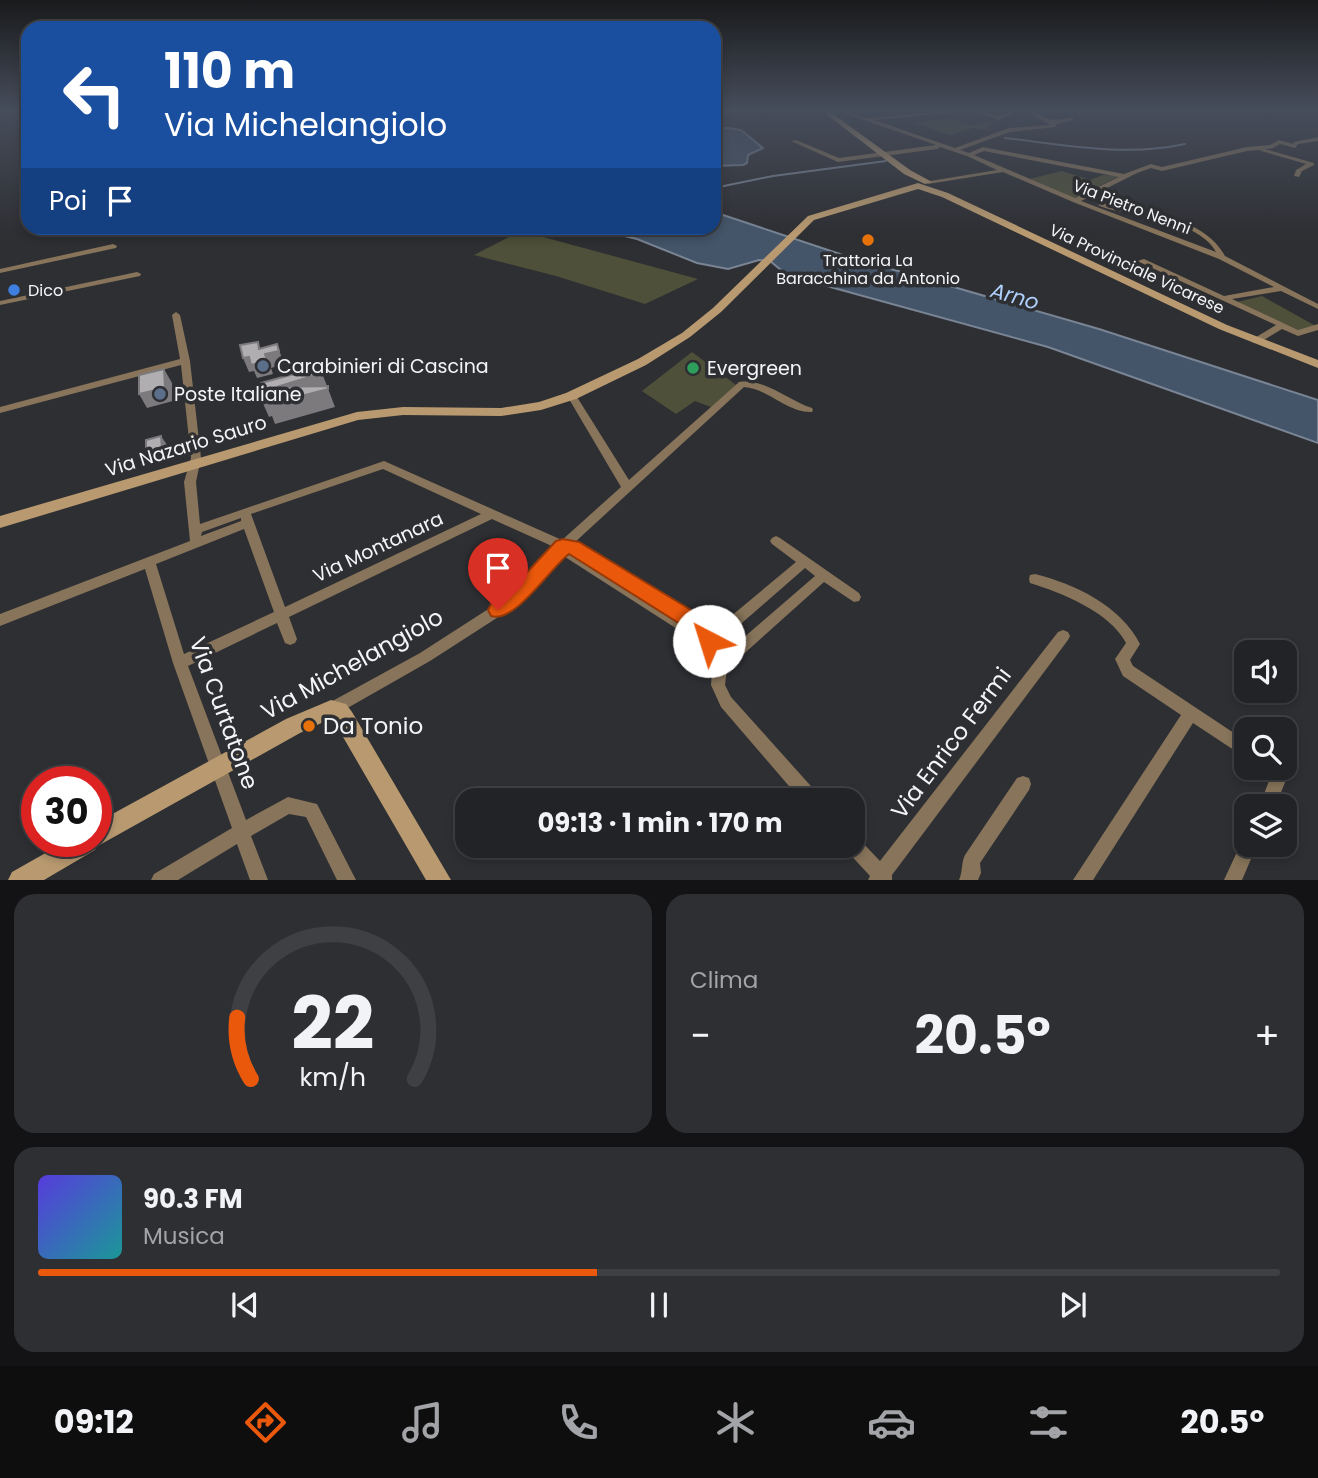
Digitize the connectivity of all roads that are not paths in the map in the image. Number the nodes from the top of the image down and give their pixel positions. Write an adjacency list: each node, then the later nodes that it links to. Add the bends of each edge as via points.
1 (820, 152): 9 (street, via 838,160)
2 (879, 152): 9 (main road)
3 (897, 152): 9 (street)
4 (961, 152): 10 (street)
5 (976, 152): 10 (street)
6 (999, 152): 13 (street)
7 (1235, 152): 13 (street, via 1162,169 1152,166)
8 (1268, 152): 14 (street, via 1311,164)
9 (882, 154): 15 (main road)
10 (969, 155): 11 (street)
11 (996, 169): 12 (street, Via Nazario Sauro); 15 (street, Via Nazario Sauro)
12 (1007, 172): 16 (street, Via Pietro Nenni)
13 (1125, 176): 16 (street)
14 (1297, 176)
15 (928, 185): 29 (main road, Via Provinciale Vicarese); 35 (main road, Via Nazario Sauro, via 825,212 799,227 686,335 555,402 501,412 365,415)
16 (1077, 200): 18 (street, Via Pietro Nenni); 18 (street, via 1188,227 1210,241)
17 (113, 246): 20 (street)
18 (1222, 257): 22 (street)
19 (1141, 261): 23 (street)
20 (0, 271)
21 (137, 274): 24 (street)
22 (1283, 288): 23 (street); 25 (street)
23 (1222, 298): 27 (street)
24 (0, 303)
25 (1318, 307)
26 (176, 315): 30 (street)
27 (1281, 326): 28 (street, via 1297,333); 29 (street)
28 (1318, 327)
29 (1256, 341): 31 (main road, Via Provinciale Vicarese)
30 (185, 361): 33 (street); 35 (street)
31 (1318, 364)
32 (574, 399): 36 (street)
33 (0, 410)
34 (808, 411): 36 (street, Via Michelangiolo, via 745,383)
35 (196, 463): 39 (main road, Via Nazario Sauro); 40 (street, via 190,482)
36 (628, 488): 42 (street, Via Michelangiolo)
37 (492, 514): 38 (street, via 384,465); 42 (street); 48 (street, Via Montanara)
38 (246, 517): 40 (street); 48 (street)
39 (0, 522)
40 (196, 538): 43 (street)
41 (776, 541): 44 (street)
42 (563, 546): 52 (street, via 656,597); 53 (street, via 567,553 679,623); 56 (street, Via Michelangiolo, via 498,610)
43 (149, 561): 49 (street); 55 (street, Via Curtatone)
44 (804, 562): 45 (street); 52 (street)
45 (824, 575): 47 (street); 54 (street)
46 (1035, 579): 57 (street, via 1080,597 1124,627 1133,644 1123,664)
47 (854, 597)
48 (280, 614): 51 (street); 55 (street, Via Montanara)
49 (0, 620)
50 (1063, 636): 68 (street, Via Enrico Fermi)
51 (290, 639)
52 (716, 639): 53 (street); 54 (street, via 729,645 731,652)
53 (703, 650): 54 (street, via 708,661)
54 (725, 662): 61 (street, via 718,682 726,702)
55 (180, 663): 59 (street, Via Curtatone)
56 (331, 709): 59 (main road, Via Michelangiolo); 72 (main road, via 345,719)
57 (1191, 713): 58 (street); 74 (street)
58 (1234, 742)
59 (220, 766): 62 (main road, Via Michelangiolo); 63 (street, Via Curtatone)
60 (1023, 784): 73 (street, via 971,862)
61 (801, 788)
62 (112, 827)
63 (241, 832): 69 (street); 70 (street, Via Curtatone); 71 (street, via 288,804 311,810)
64 (62, 857): 67 (main road)
65 (1244, 857): 75 (street)
66 (864, 858): 68 (street)
67 (26, 878)
68 (881, 878)
69 (160, 880)
70 (259, 880)
71 (347, 880)
72 (439, 880)
73 (968, 880)
74 (1082, 880)
75 (1233, 880)

